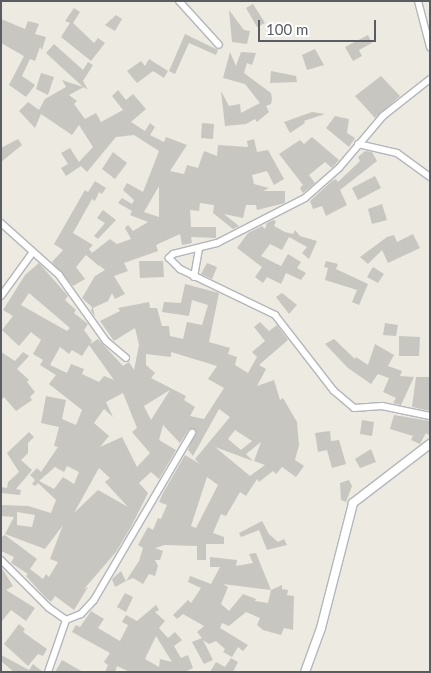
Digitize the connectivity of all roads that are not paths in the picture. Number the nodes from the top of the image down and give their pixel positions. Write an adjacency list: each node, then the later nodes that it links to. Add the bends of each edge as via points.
1 (179, 1): 3 (street)
2 (418, 1): 4 (street)
3 (219, 45)
4 (430, 47)
5 (430, 79): 6 (street, via 388,111)
6 (358, 144): 7 (street, via 396,153); 9 (street, via 339,168 305,198 244,231)
7 (430, 177)
8 (1, 223): 10 (street)
9 (199, 250): 11 (street); 11 (street, via 173,254 168,258)
10 (33, 252): 12 (street); 13 (street, via 60,275 102,335)
11 (194, 277): 14 (street, via 275,315 334,391 354,408 382,406)
12 (1, 296)
13 (126, 358)
14 (430, 416)
15 (192, 433): 18 (street, via 94,600 81,614)
16 (430, 444): 20 (street, via 354,503 321,628)
17 (1, 560): 18 (street, via 49,608)
18 (66, 620): 19 (street)
19 (48, 672)
20 (305, 672)

